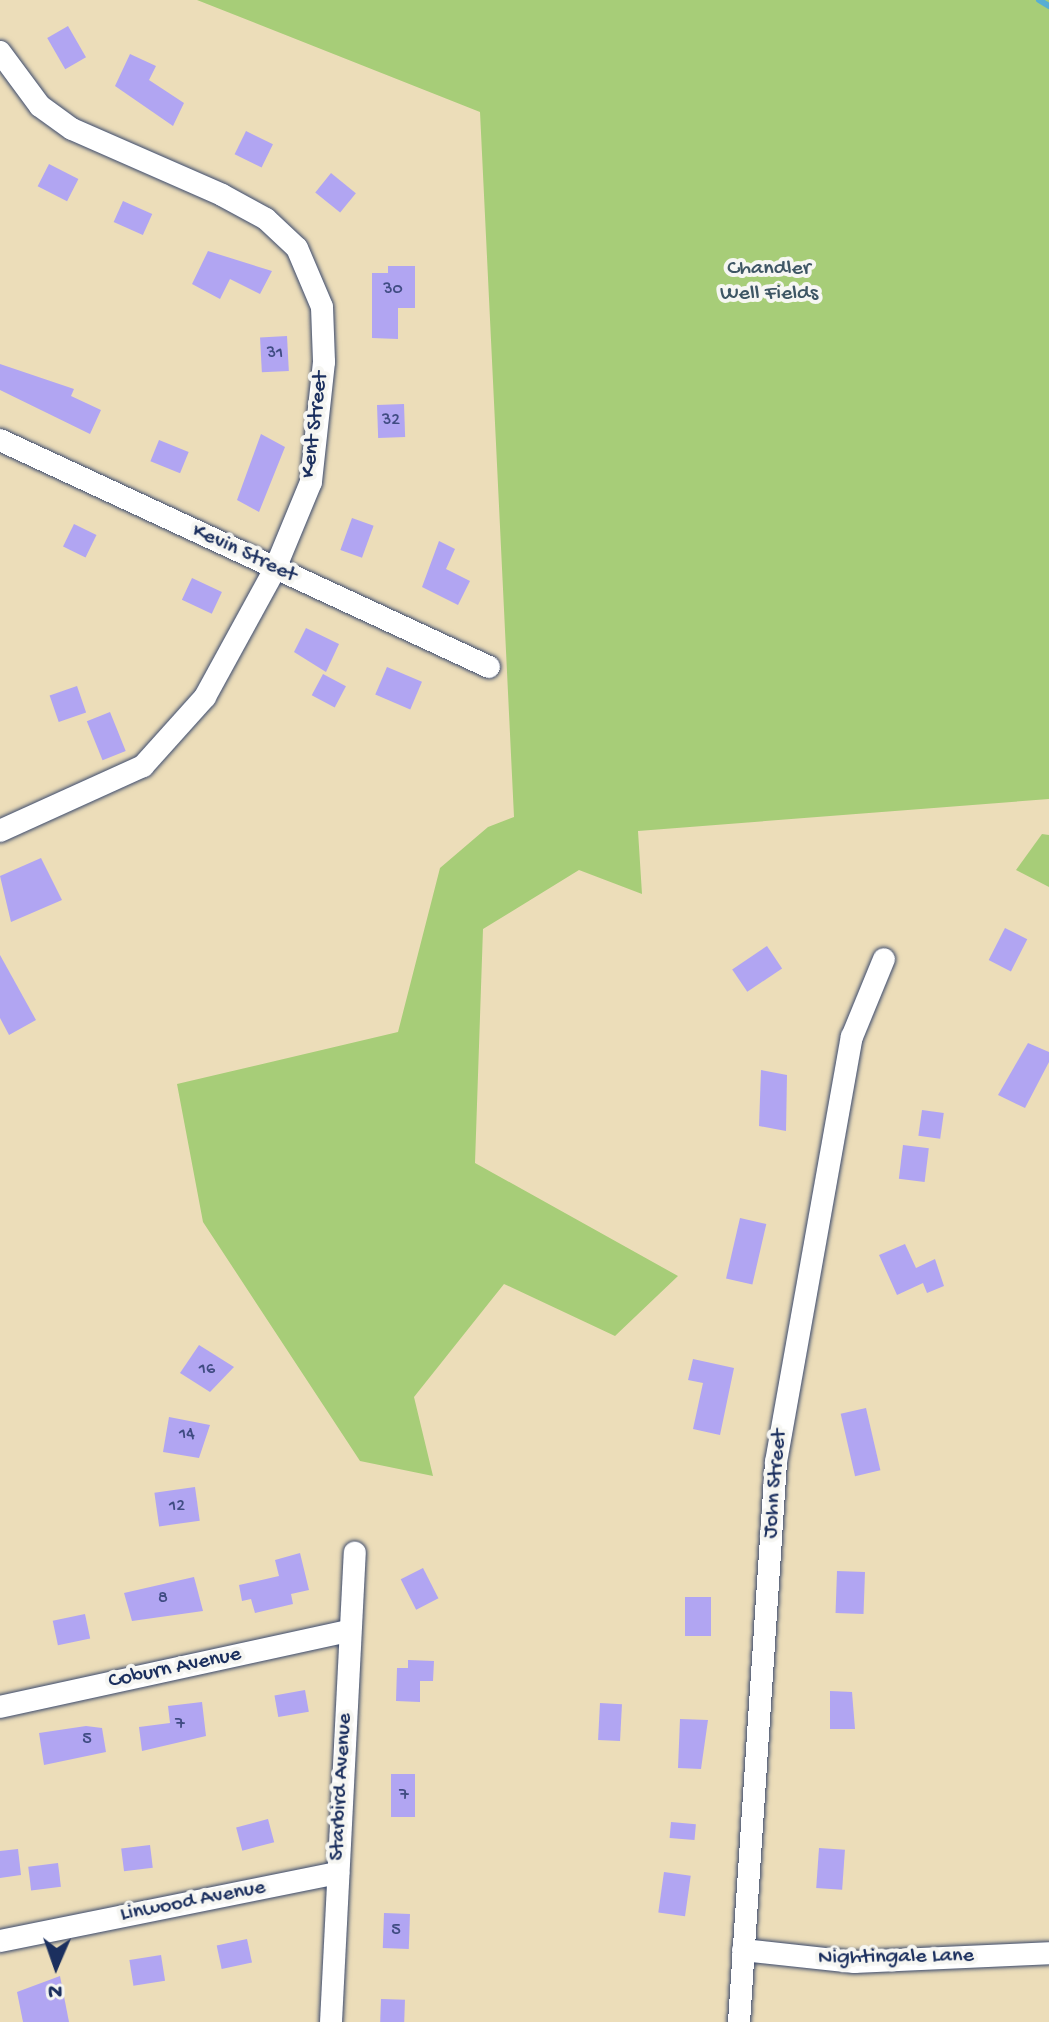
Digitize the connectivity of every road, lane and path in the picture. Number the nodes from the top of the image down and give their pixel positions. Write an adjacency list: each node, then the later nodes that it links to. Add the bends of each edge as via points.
1 (0, 52): 3 (street, Kent Street, via 40,106 61,121 266,219 315,277 324,362 317,449)
2 (0, 440): 3 (street, Kevin Street)
3 (275, 569): 4 (street, Kevin Street); 5 (street, Kent Street, via 178,734 143,766)
4 (489, 667)
5 (0, 831)
6 (884, 959): 12 (street, John Street, via 852,1037 776,1462)
7 (355, 1553): 8 (street, Starbird Avenue)
8 (349, 1631): 9 (street, Coburn Avenue); 10 (street, Starbird Avenue)
9 (0, 1707)
10 (338, 1873): 11 (street, Linwood Avenue); 14 (street, Starbird Avenue)
11 (0, 1941)
12 (743, 1950): 13 (street, Nightingale Lane, via 854,1962); 15 (street, John Street)
13 (1049, 1953)
14 (331, 2022)
15 (739, 2022)

